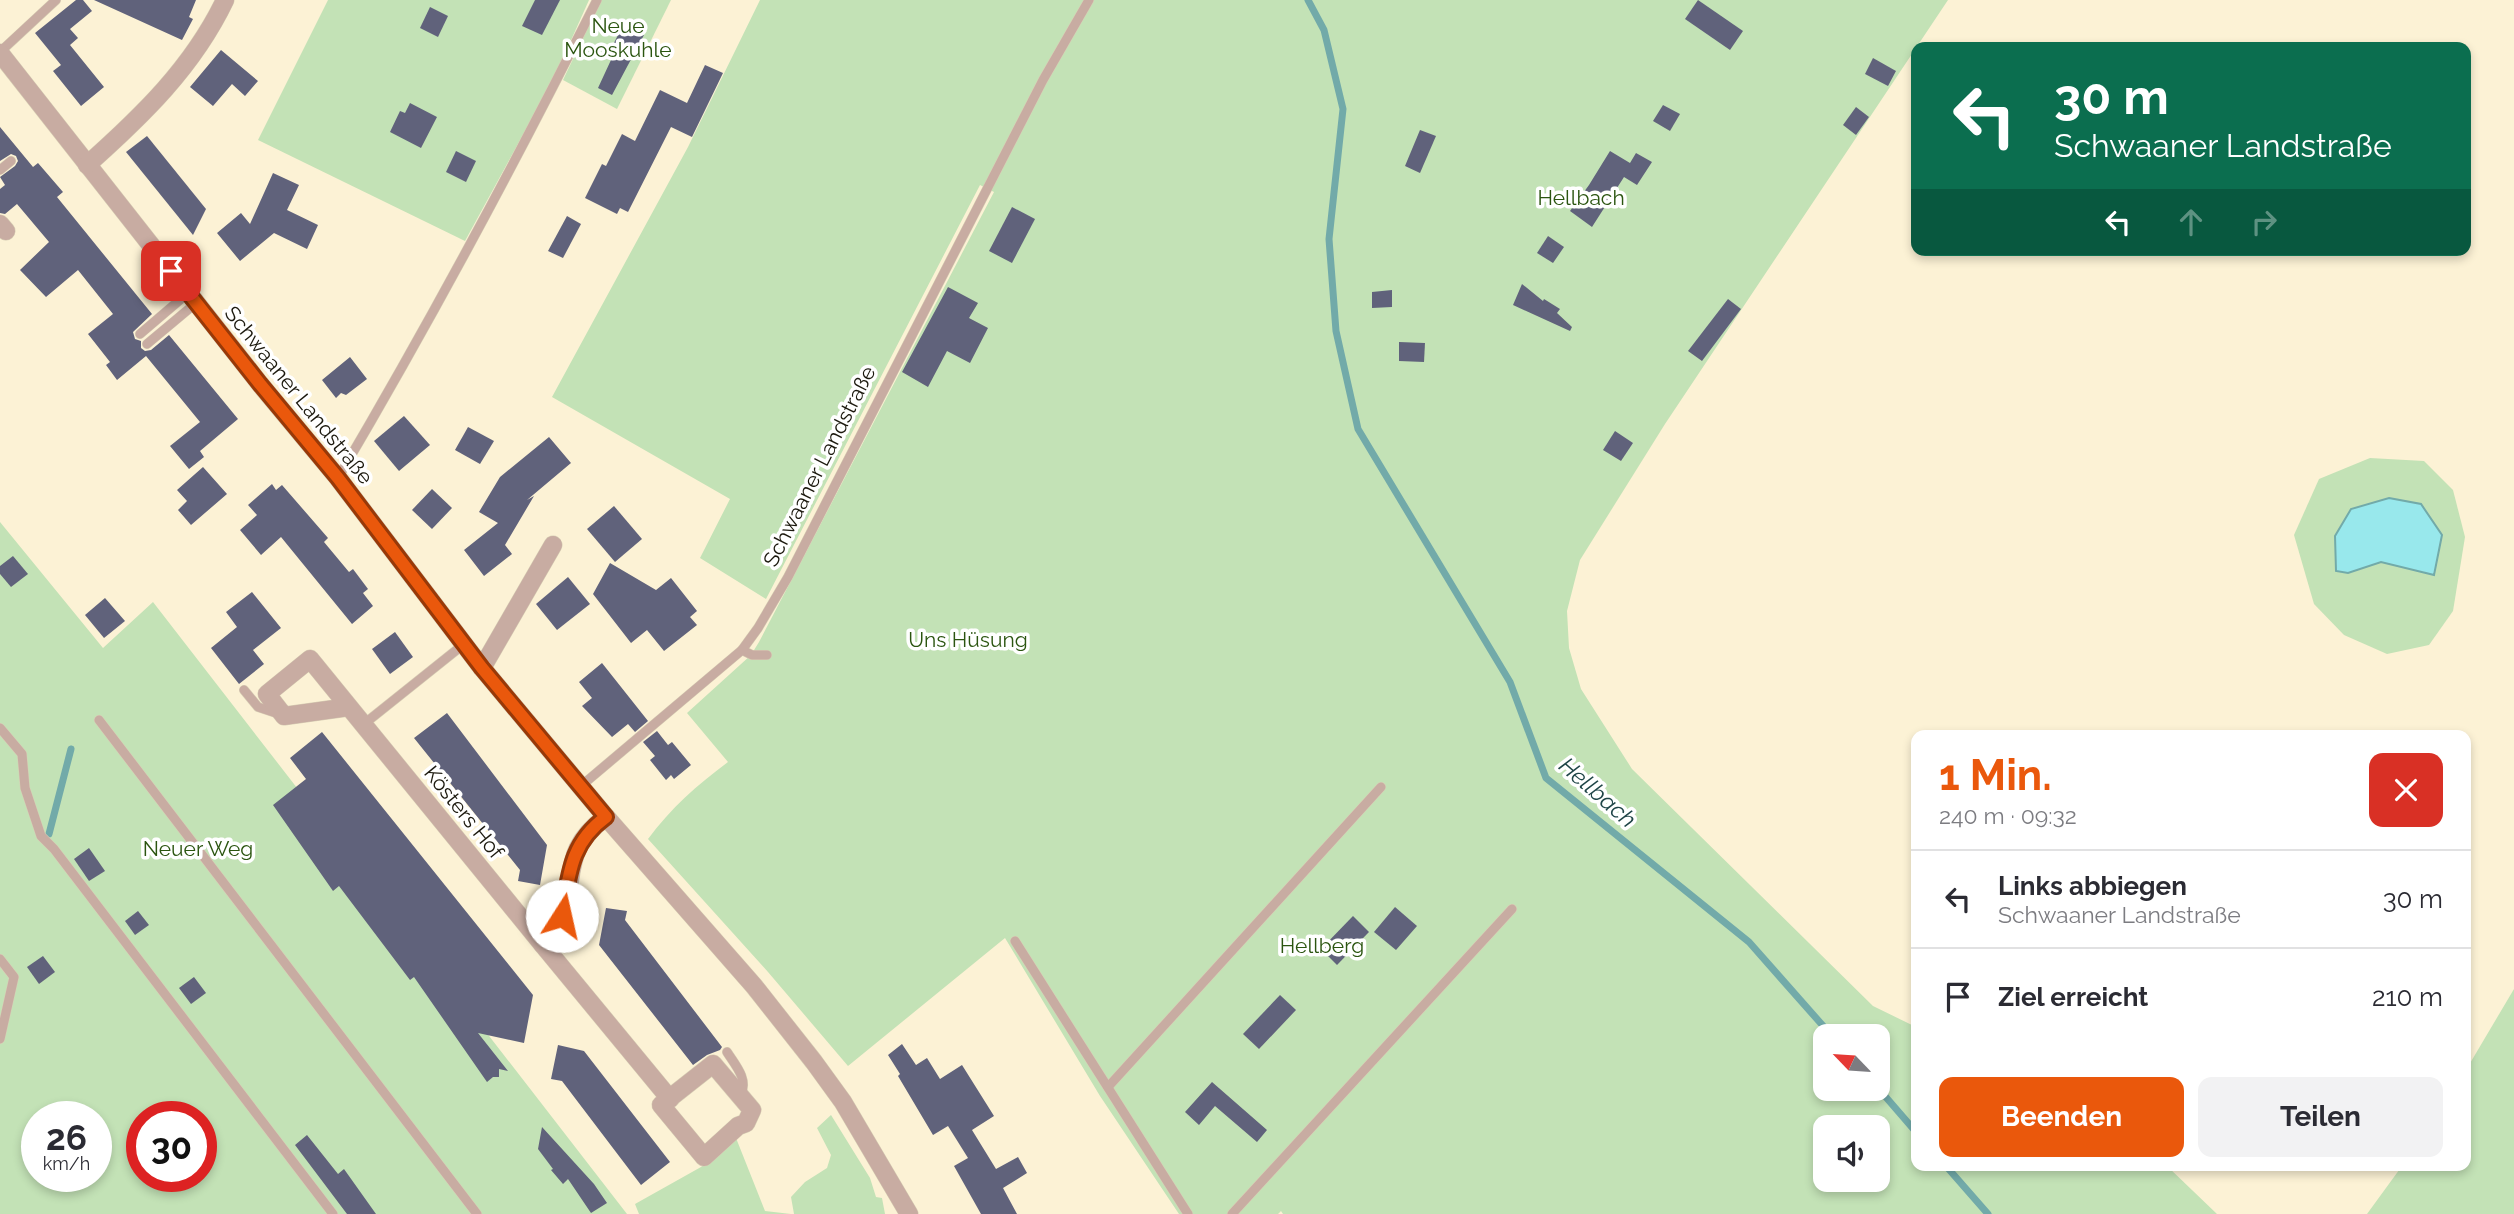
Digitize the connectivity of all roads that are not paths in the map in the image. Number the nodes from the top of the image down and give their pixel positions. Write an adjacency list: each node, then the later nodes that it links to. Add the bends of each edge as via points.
1 (56, 0): 5 (lane)
2 (225, 0): 7 (street, via 179,74)
3 (597, 0): 12 (lane, via 537,121)
4 (1089, 0): 15 (lane, Schwaaner Landstraße, via 778,595)
5 (0, 53): 7 (street, Schwaaner Landstraße)
6 (11, 161): 8 (lane)
7 (87, 164): 9 (street, Schwaaner Landstraße)
8 (0, 170)
9 (192, 298): 10 (lane); 11 (lane); 12 (street, Schwaaner Landstraße)
10 (140, 334)
11 (147, 344)
12 (338, 478): 14 (street, Schwaaner Landstraße)
13 (554, 545): 17 (street)
14 (464, 644): 17 (street, Schwaaner Landstraße); 22 (lane)
15 (742, 650): 16 (lane); 24 (lane, Schwaaner Landstraße)
16 (767, 655)
17 (482, 668): 24 (street, Schwaaner Landstraße)
18 (244, 690): 20 (lane, via 258,707)
19 (349, 707): 20 (street); 20 (street, Kösters Hof, via 310,659 267,694); 22 (street, Kösters Hof)
20 (284, 716)
21 (99, 720): 37 (lane)
22 (364, 724): 29 (street, Kösters Hof)
23 (0, 728): 36 (lane, via 22,754 25,789 41,836)
24 (581, 786): 26 (street, Schwaaner Landstraße)
25 (1381, 787): 33 (lane)
26 (606, 817): 29 (street, via 579,843 562,916); 38 (street, Schwaaner Landstraße, via 814,1062)
27 (1511, 909): 40 (lane)
28 (1015, 941): 33 (lane)
29 (543, 945): 35 (street, Kösters Hof)
30 (0, 959): 31 (lane, via 14,976)
31 (0, 1039)
32 (727, 1052): 34 (lane, via 743,1076)
33 (1108, 1087): 39 (lane)
34 (740, 1096): 35 (street, via 713,1064); 35 (street, Kösters Hof, via 752,1110 746,1123 704,1157 661,1105)
35 (670, 1098)
36 (333, 1214)
37 (477, 1214)
38 (909, 1214)
39 (1188, 1214)
40 (1232, 1214)

